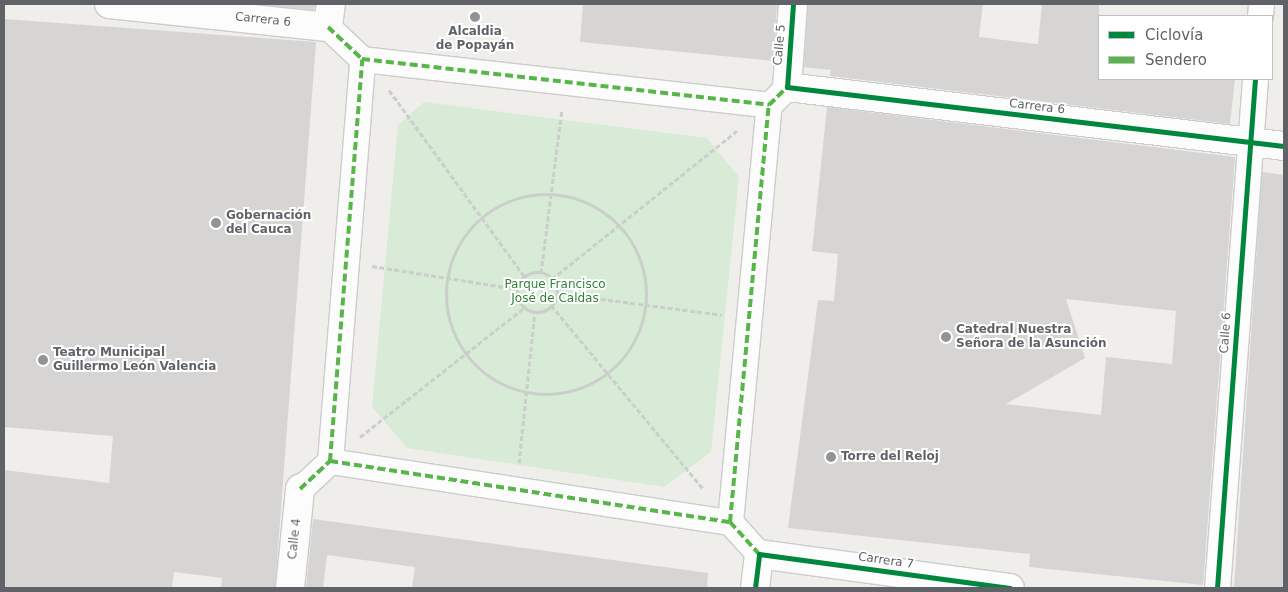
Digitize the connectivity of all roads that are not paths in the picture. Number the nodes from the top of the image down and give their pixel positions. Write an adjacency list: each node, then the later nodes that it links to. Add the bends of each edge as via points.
1 (108, 4): 3 (street, Carrera 6)
2 (793, 4): 6 (street, Calle 5)
3 (329, 15): 4 (street)
4 (362, 59): 6 (street, via 565,83); 9 (street)
5 (1255, 80): 7 (street, Calle 6)
6 (778, 96): 7 (street, Carrera 6); 11 (street, via 749,319)
7 (1250, 142): 8 (street, Carrera 6); 16 (street, Calle 6)
8 (1284, 146)
9 (330, 461): 10 (street); 11 (street)
10 (300, 489): 13 (street, Calle 4)
11 (730, 522): 12 (street)
12 (759, 554): 14 (street); 15 (street, Carrera 7)
13 (290, 588)
14 (755, 588)
15 (1010, 588)
16 (1217, 588)

